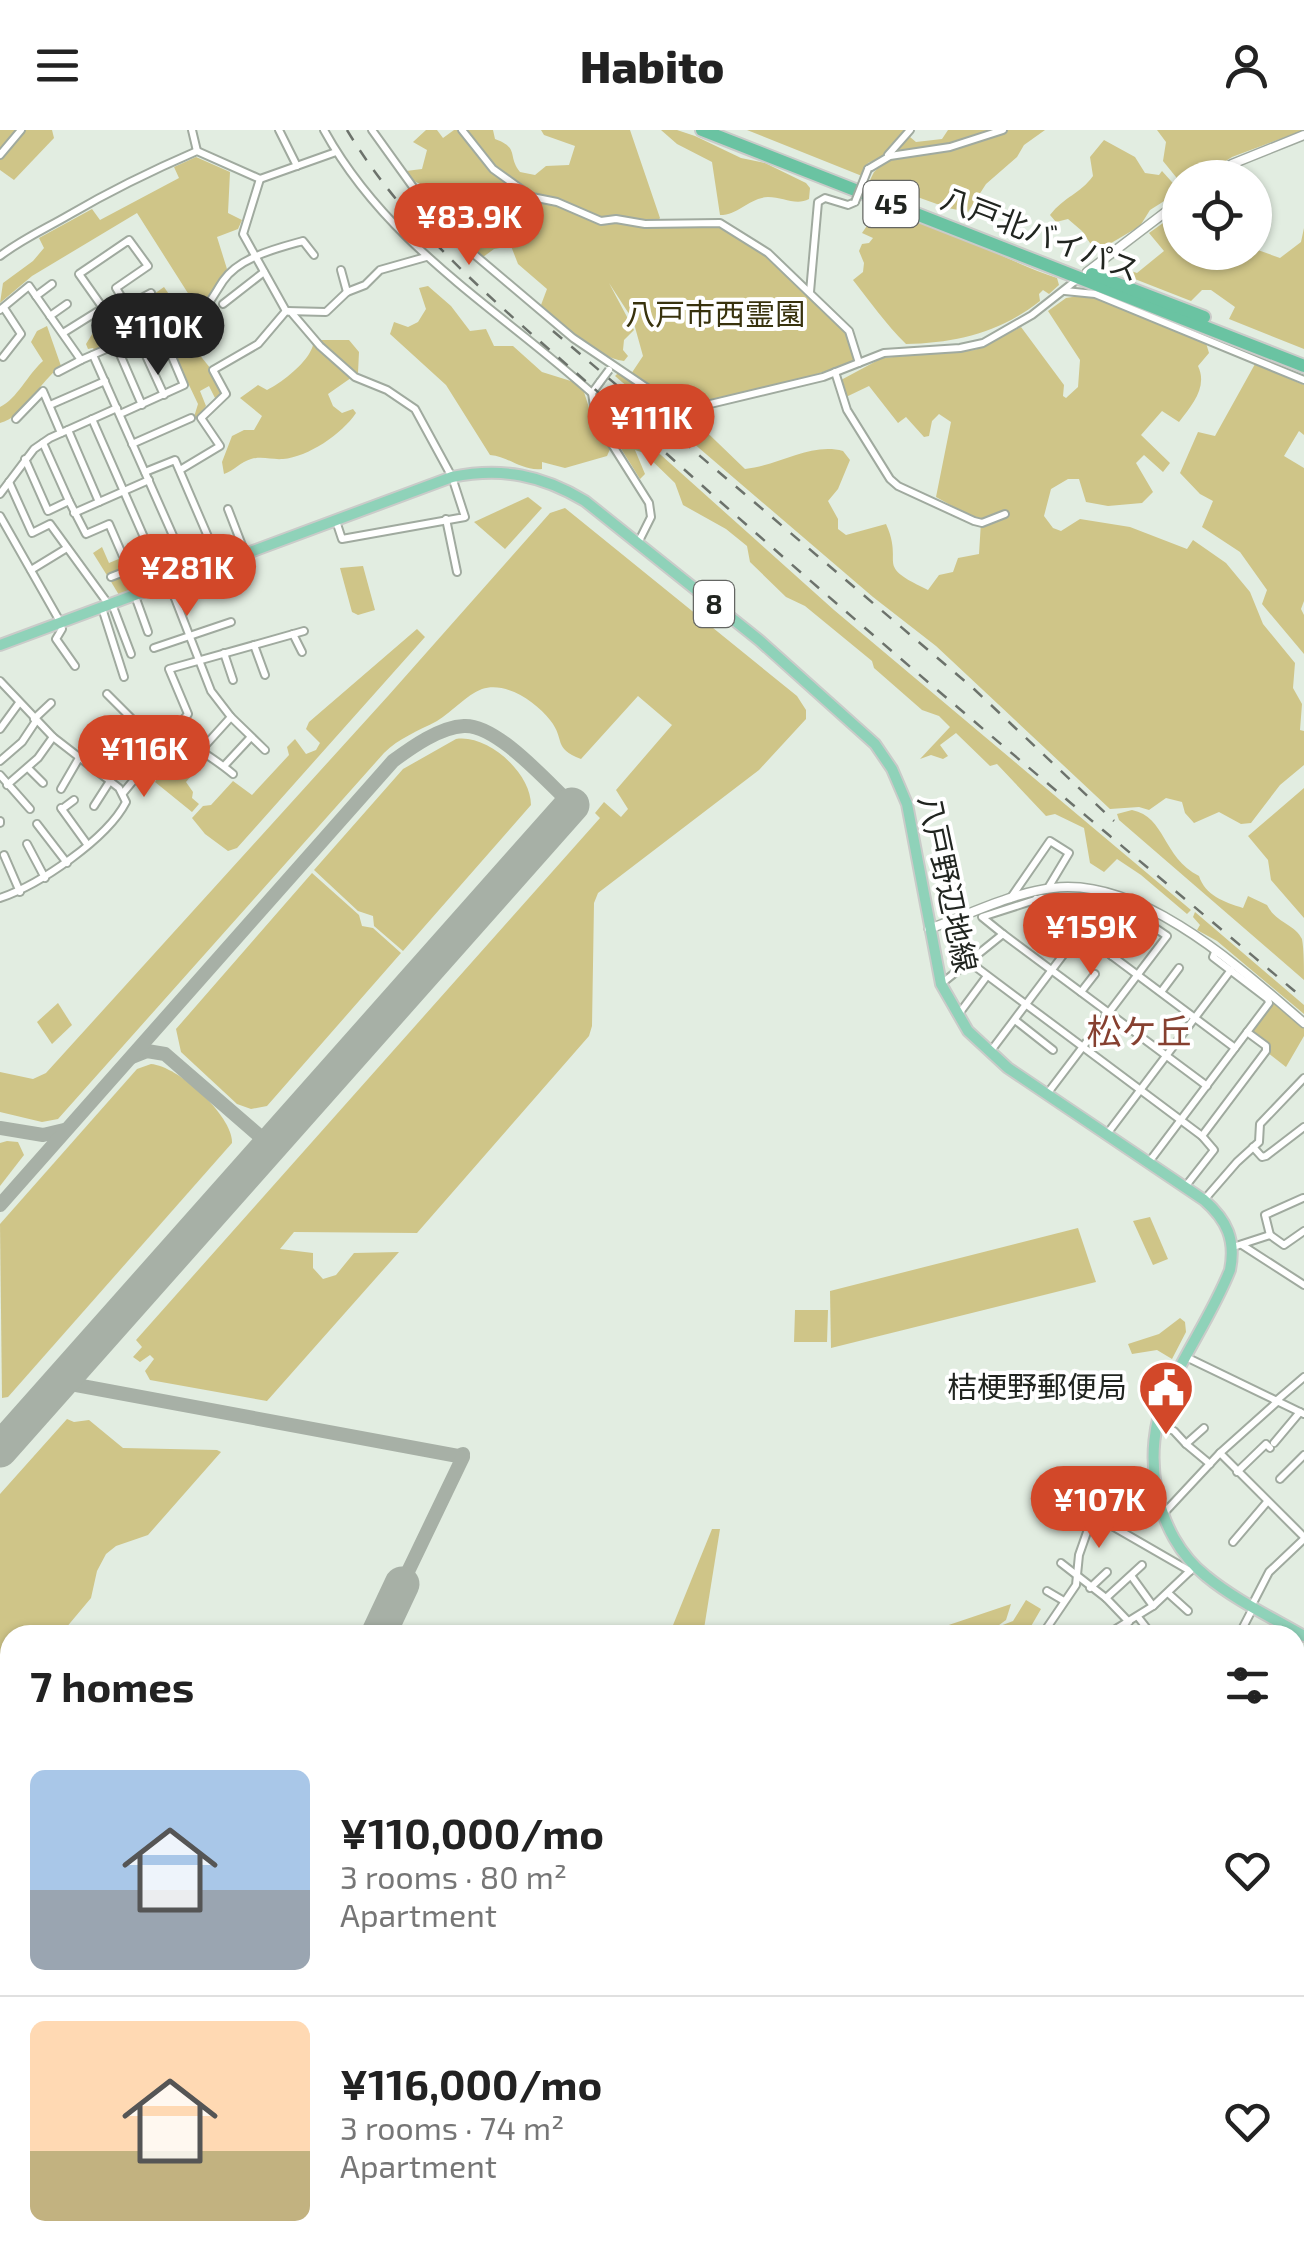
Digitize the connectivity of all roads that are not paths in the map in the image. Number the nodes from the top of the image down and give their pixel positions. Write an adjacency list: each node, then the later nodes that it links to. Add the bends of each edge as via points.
1 (21, 130): 14 (street)
2 (192, 130): 12 (street)
3 (279, 130): 17 (street)
4 (324, 130): 13 (street)
5 (372, 130): 48 (street, via 436,220)
6 (462, 130): 30 (street, via 493,169 526,195 601,221 724,224 768,253)
7 (702, 130): 26 (highway, 八戸北バイパス / 45)
8 (722, 130): 26 (highway, 八戸北バイパス / 45)
9 (910, 130): 15 (street)
10 (1004, 130): 15 (street)
11 (1304, 135): 16 (street)
12 (197, 151): 18 (street); 20 (street, via 99,196)
13 (336, 152): 17 (street); 23 (street)
14 (0, 155)
15 (883, 159): 30 (street, bridge, via 868,168 855,202 818,202)
16 (1242, 160)
17 (297, 166): 18 (street)
18 (260, 179): 21 (street, via 242,230)
19 (1162, 215): 26 (street)
20 (0, 256)
21 (256, 256): 22 (street, via 303,241); 25 (street); 40 (street, via 224,280 200,314)
22 (314, 256)
23 (426, 257): 29 (street, via 380,270); 53 (street)
24 (341, 270): 29 (street)
25 (264, 272): 33 (street); 35 (street)
26 (1083, 275): 28 (street); 44 (highway, 八戸北バイパス / 45); 47 (highway, 八戸北バイパス / 45)
27 (52, 284): 31 (street)
28 (1064, 291): 46 (street, via 983,343 894,351); 51 (street, via 1094,294)
29 (347, 292): 35 (street, via 326,312)
30 (810, 294): 46 (street, via 849,331)
31 (36, 296): 34 (street, via 30,286); 36 (street)
32 (67, 304): 36 (street)
33 (224, 304)
34 (2, 309): 43 (street, via 21,334)
35 (286, 310): 67 (street, via 258,344 214,370 226,394 201,418 220,446); 69 (street, via 346,372 416,410)
36 (50, 316): 38 (street)
37 (159, 326): 38 (street, via 151,293 127,306 116,288 148,266 128,240 79,274 103,308); 39 (street); 54 (street, via 184,385)
38 (63, 334): 45 (street)
39 (136, 336): 41 (street); 54 (street)
40 (217, 336)
41 (116, 344): 42 (street); 56 (street)
42 (93, 355): 45 (street); 52 (street)
43 (3, 357)
44 (1304, 358)
45 (82, 360): 49 (street)
46 (859, 363): 50 (street)
47 (1304, 366)
48 (611, 367): 50 (street, via 681,410); 53 (street, bridge)
49 (58, 372)
50 (835, 372): 77 (street, via 846,410 898,486 974,521)
51 (1304, 380)
52 (105, 381): 55 (street); 57 (street)
53 (592, 392): 81 (street, via 596,419 649,503 651,518)
54 (164, 395): 56 (street)
55 (50, 405): 58 (street, via 43,391); 61 (street)
56 (142, 405): 57 (street)
57 (118, 411): 59 (street); 65 (street)
58 (16, 419)
59 (92, 419): 61 (street); 71 (street)
60 (164, 430): 62 (street, via 188,420); 63 (street); 65 (street)
61 (64, 431): 64 (street); 74 (street)
62 (189, 434)
63 (170, 442)
64 (43, 443): 66 (street); 73 (street)
65 (132, 444): 68 (street)
66 (25, 458): 70 (street); 73 (street, via 48,511)
67 (180, 470): 68 (street, via 175,460); 83 (street, via 208,538)
68 (147, 476): 71 (street); 83 (street)
69 (452, 477): 79 (main road, 八戸野辺地線 / 8); 80 (street, via 465,517); 81 (main road, 八戸野辺地線 / 8, via 534,476 585,501)
70 (9, 482): 72 (street); 82 (street, via 32,534 50,524)
71 (124, 491): 74 (street); 85 (street)
72 (0, 494)
73 (68, 501): 76 (street)
74 (99, 502): 76 (street)
75 (228, 509): 84 (street)
76 (74, 513): 87 (street, via 86,534 109,524)
77 (1005, 514)
78 (0, 516): 86 (street)
79 (336, 520): 80 (street, via 342,540); 84 (main road, 八戸野辺地線 / 8)
80 (446, 520): 88 (street)
81 (638, 542): 154 (main road, 八戸野辺地線 / 8, via 876,744 906,804)
82 (67, 548): 86 (street); 93 (street)
83 (180, 551): 85 (street); 89 (street)
84 (245, 554): 89 (main road, 八戸野辺地線 / 8)
85 (154, 560): 87 (street)
86 (31, 570): 95 (street)
87 (128, 570): 90 (street)
88 (457, 572)
89 (190, 575): 91 (main road, 八戸野辺地線 / 8)
90 (111, 578)
91 (170, 582): 92 (main road, 八戸野辺地線 / 8); 99 (street)
92 (135, 596): 93 (main road, 八戸野辺地線 / 8); 97 (street)
93 (108, 606): 95 (main road, 八戸野辺地線 / 8); 105 (street); 109 (street)
94 (231, 622): 99 (street)
95 (60, 624): 100 (main road, 八戸野辺地線 / 8); 107 (street, via 56,639)
96 (304, 631): 98 (street)
97 (148, 632)
98 (293, 634): 101 (street); 103 (street)
99 (188, 638): 102 (street); 106 (street)
100 (0, 645)
101 (254, 645): 104 (street); 108 (street)
102 (154, 648)
103 (302, 652)
104 (224, 653): 106 (street); 110 (street)
105 (131, 654)
106 (198, 660): 116 (street, via 210,691); 119 (street, via 168,670 188,714)
107 (75, 666)
108 (265, 675)
109 (124, 677)
110 (234, 680)
111 (0, 681): 112 (street)
112 (4, 691): 114 (street)
113 (107, 694): 122 (street)
114 (19, 703): 117 (street); 118 (street)
115 (51, 703): 117 (street)
116 (231, 717): 121 (street); 123 (street)
117 (35, 720): 120 (street); 126 (street)
118 (0, 729)
119 (172, 731): 122 (street); 123 (street)
120 (53, 738): 125 (street); 128 (street)
121 (250, 738): 124 (street); 127 (street)
122 (159, 746): 135 (street)
123 (202, 748): 127 (street)
124 (265, 750)
125 (79, 758): 131 (street); 134 (street)
126 (0, 760)
127 (224, 766): 129 (street)
128 (28, 768): 132 (street); 133 (street)
129 (233, 774)
130 (0, 775): 133 (street)
131 (110, 781): 135 (street); 137 (street)
132 (43, 784)
133 (7, 785): 138 (street)
134 (61, 789)
135 (123, 793): 141 (street, via 125,806)
136 (74, 800): 141 (street, via 62,808)
137 (94, 806)
138 (30, 809)
139 (37, 824): 143 (street)
140 (27, 844): 144 (street)
141 (87, 844): 143 (street)
142 (4, 855): 146 (street)
143 (66, 862): 144 (street)
144 (45, 878): 146 (street)
145 (1048, 888): 150 (street); 150 (street, via 1069,853 1050,840); 157 (street, via 1095,888 1134,900)
146 (20, 892): 147 (street)
147 (0, 898)
148 (1085, 898): 149 (street)
149 (1036, 899): 151 (street); 156 (street, via 982,918)
150 (1010, 900): 154 (street)
151 (1050, 910): 153 (street); 155 (street)
152 (1141, 918): 155 (street, via 1103,902); 158 (street); 165 (street, via 1167,936)
153 (1040, 924)
154 (929, 930): 166 (main road, 八戸野辺地線 / 8)
155 (1080, 933): 158 (street); 161 (street)
156 (1003, 934): 159 (street); 161 (street)
157 (1214, 952): 162 (street); 174 (street)
158 (1111, 956): 165 (street)
159 (968, 961): 164 (street); 166 (street)
160 (1180, 968): 168 (street)
161 (1052, 970): 167 (street); 169 (street)
162 (1232, 970): 172 (street); 175 (street, via 1269,1000)
163 (1094, 974): 167 (street)
164 (987, 976): 169 (street); 171 (street)
165 (1137, 976): 168 (street); 170 (street)
166 (941, 984): 171 (main road, 八戸野辺地線 / 8)
167 (1080, 992): 170 (street)
168 (1161, 992): 172 (street)
169 (1025, 1005): 173 (street); 176 (street)
170 (1108, 1014): 176 (street); 180 (street)
171 (957, 1016): 179 (main road, 八戸野辺地線 / 8)
172 (1194, 1018): 177 (street); 180 (street)
173 (1014, 1020): 178 (street); 179 (street)
174 (1304, 1024)
175 (1247, 1032): 177 (street); 188 (street, via 1266,1051)
176 (1082, 1048): 183 (street); 184 (street)
177 (1234, 1048): 182 (street)
178 (1053, 1050)
179 (990, 1053): 184 (main road, 八戸野辺地線 / 8)
180 (1166, 1056): 182 (street); 183 (street)
181 (1304, 1078): 189 (street, via 1260,1124)
182 (1207, 1086): 185 (street)
183 (1140, 1090): 185 (street); 187 (street)
184 (1047, 1094): 187 (main road, 八戸野辺地線 / 8)
185 (1180, 1120): 188 (street); 190 (street)
186 (1304, 1127): 189 (street, via 1266,1156)
187 (1107, 1134): 190 (main road, 八戸野辺地線 / 8)
188 (1202, 1136): 191 (street, via 1214,1150)
189 (1254, 1148): 193 (street)
190 (1149, 1162): 191 (main road, 八戸野辺地線 / 8)
191 (1185, 1186): 193 (main road, 八戸野辺地線 / 8)
192 (1303, 1198): 195 (street, via 1264,1214)
193 (1204, 1200): 196 (main road, 八戸野辺地線 / 8)
194 (1304, 1231): 195 (street, via 1284,1245)
195 (1270, 1235): 196 (street)
196 (1238, 1246): 197 (street); 198 (main road)
197 (1304, 1284)
198 (1186, 1358): 200 (street); 202 (main road)
199 (1304, 1378): 200 (street)
200 (1276, 1401): 201 (street); 205 (street)
201 (1303, 1413): 208 (street)
202 (1157, 1424): 204 (street); 211 (main road, via 1154,1470)
203 (1204, 1428): 204 (street)
204 (1186, 1444): 207 (street)
205 (1220, 1454): 207 (street); 208 (street)
206 (1304, 1455): 209 (street)
207 (1210, 1464): 211 (street)
208 (1237, 1472): 210 (street)
209 (1280, 1479)
210 (1267, 1502): 212 (street); 213 (street)
211 (1163, 1514): 216 (main road)
212 (1304, 1538): 225 (street, via 1269,1572)
213 (1232, 1542)
214 (1061, 1564): 218 (street)
215 (1142, 1565): 219 (street)
216 (1192, 1568): 218 (street, via 1096,1514); 222 (street); 225 (main road)
217 (1107, 1572): 220 (street)
218 (1076, 1575): 220 (street); 224 (street)
219 (1132, 1576): 223 (street); 226 (street)
220 (1090, 1588): 223 (street)
221 (1047, 1591): 224 (street)
222 (1168, 1594): 226 (street); 227 (street)
223 (1106, 1598): 229 (street)
224 (1064, 1601): 230 (street)
225 (1253, 1605): 233 (street); 234 (main road)
226 (1153, 1606): 228 (street)
227 (1188, 1611)
228 (1138, 1617): 229 (street); 232 (street)
229 (1129, 1622): 231 (street)
230 (1048, 1625)
231 (1124, 1625)
232 (1144, 1625)
233 (1243, 1625)
234 (1286, 1625)

